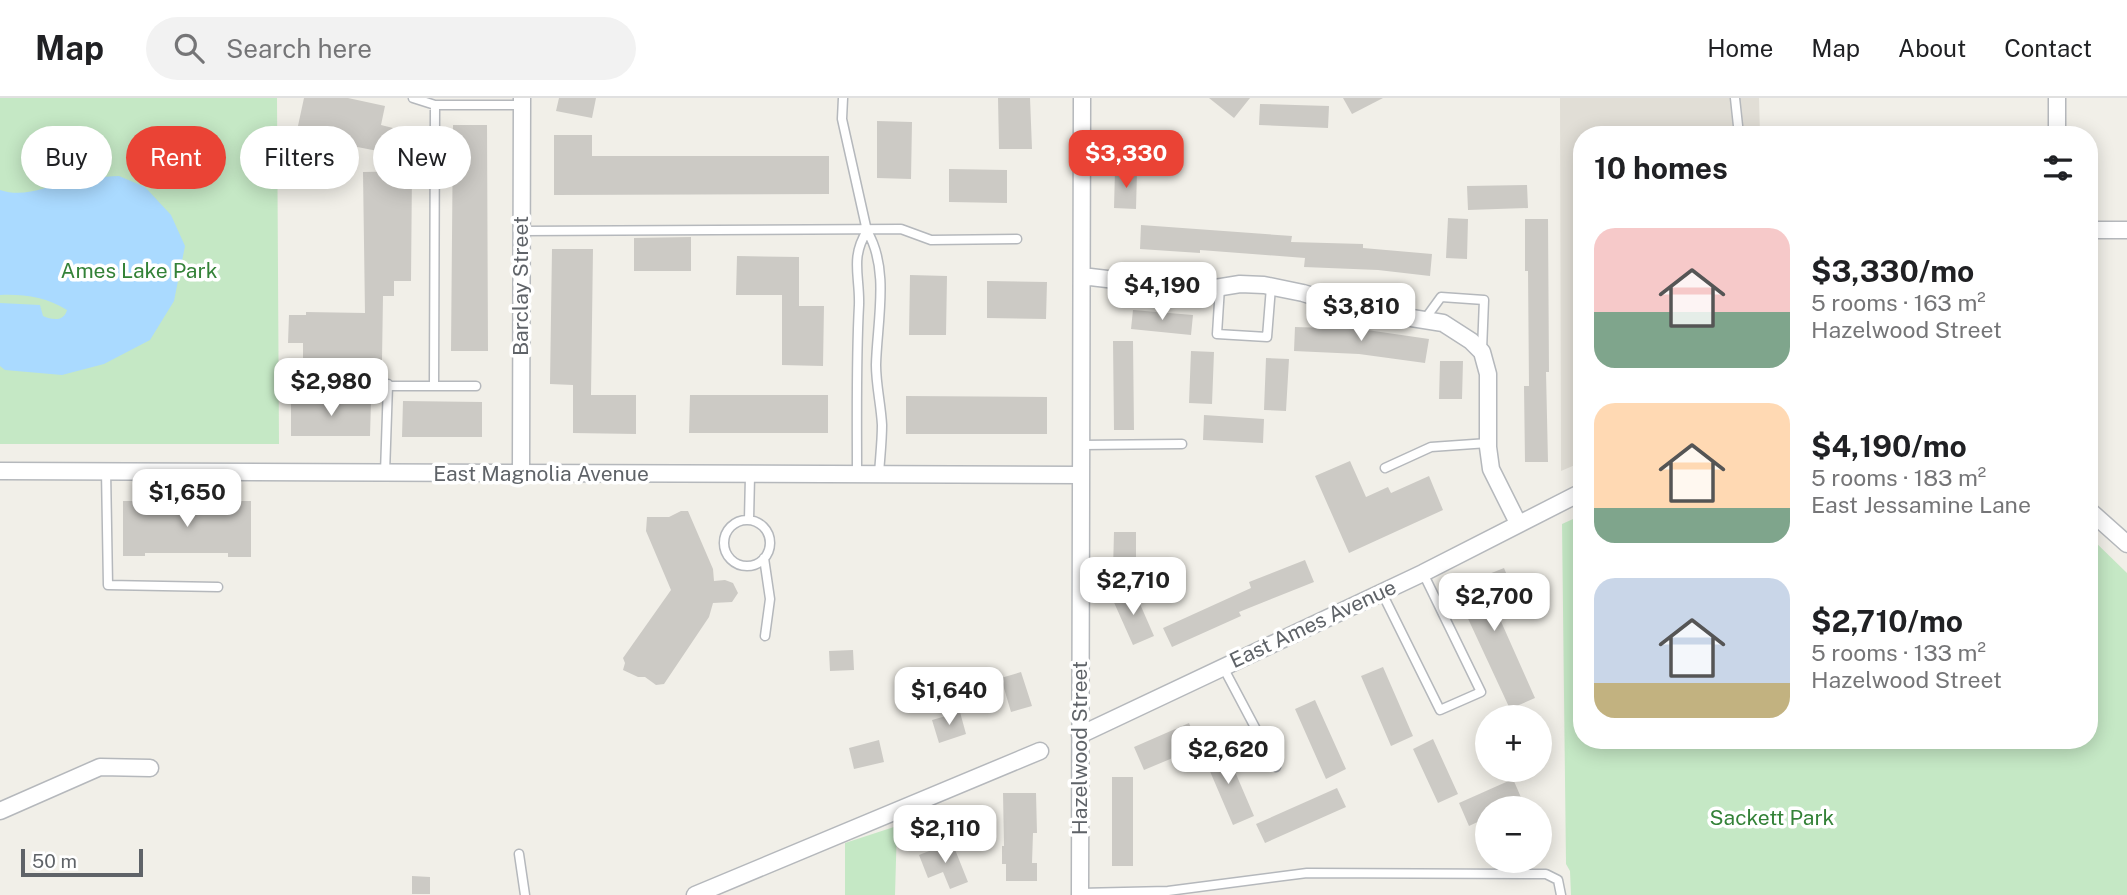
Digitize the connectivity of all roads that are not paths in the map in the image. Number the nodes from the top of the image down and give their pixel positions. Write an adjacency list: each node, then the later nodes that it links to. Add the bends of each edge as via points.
1 (413, 98): 7 (lane)
2 (843, 98): 13 (lane, via 842,119)
3 (1082, 98): 15 (street, Hazelwood Street)
4 (1735, 98): 8 (lane)
5 (2057, 98): 9 (street)
6 (522, 102): 7 (lane); 12 (street, Barclay Street)
7 (435, 104): 21 (lane)
8 (1738, 126)
9 (2057, 126)
10 (2098, 230): 11 (street)
11 (2127, 230)
12 (522, 231): 13 (lane); 31 (street, Barclay Street)
13 (867, 231): 14 (lane, via 901,229 932,240); 32 (lane, via 856,261); 33 (lane, via 876,246 878,267)
14 (1017, 239)
15 (1082, 276): 17 (street, via 1167,289); 26 (street, Hazelwood Street)
16 (1271, 286): 17 (street); 17 (lane, via 1266,337 1217,334); 18 (street, via 1355,309)
17 (1220, 287)
18 (1425, 320): 19 (street, via 1443,323); 19 (lane, via 1441,297 1484,300)
19 (1482, 352): 24 (street, via 1488,374)
20 (388, 384): 21 (lane); 22 (lane); 30 (lane)
21 (434, 385): 23 (lane)
22 (291, 386)
23 (476, 386)
24 (1488, 443): 27 (lane, via 1431,447); 39 (street, via 1491,469)
25 (1182, 444): 26 (lane)
26 (1081, 445): 35 (street, Hazelwood Street)
27 (1385, 468)
28 (106, 470): 29 (street, East Magnolia Avenue); 30 (street, East Magnolia Avenue); 43 (lane, via 108,585)
29 (0, 471)
30 (385, 473): 31 (street, East Magnolia Avenue)
31 (521, 473): 34 (street, East Magnolia Avenue)
32 (857, 474): 33 (street, East Magnolia Avenue); 34 (street, East Magnolia Avenue)
33 (879, 474): 35 (street, East Magnolia Avenue)
34 (750, 475): 38 (lane)
35 (1081, 475): 47 (street, Hazelwood Street)
36 (1573, 496): 39 (street, East Ames Avenue)
37 (2098, 518): 40 (street)
38 (749, 520): 41 (lane, via 767,531 770,545); 41 (lane, via 728,529 726,552 744,566)
39 (1518, 523): 42 (street, East Ames Avenue)
40 (2127, 544)
41 (764, 558): 45 (lane, via 770,598)
42 (1423, 573): 44 (street, East Ames Avenue); 44 (lane, via 1481,692 1440,710)
43 (218, 587)
44 (1381, 591): 46 (street, East Ames Avenue)
45 (765, 636)
46 (1223, 667): 47 (street, East Ames Avenue); 49 (lane)
47 (1080, 735): 53 (street, Hazelwood Street)
48 (1040, 751): 55 (street)
49 (1276, 767)
50 (150, 768): 51 (street, via 100,767)
51 (0, 811)
52 (519, 854): 54 (lane)
53 (1080, 894): 56 (lane, via 1168,891 1307,873 1533,873 1558,880)
54 (525, 895)
55 (695, 895)
56 (1561, 895)

